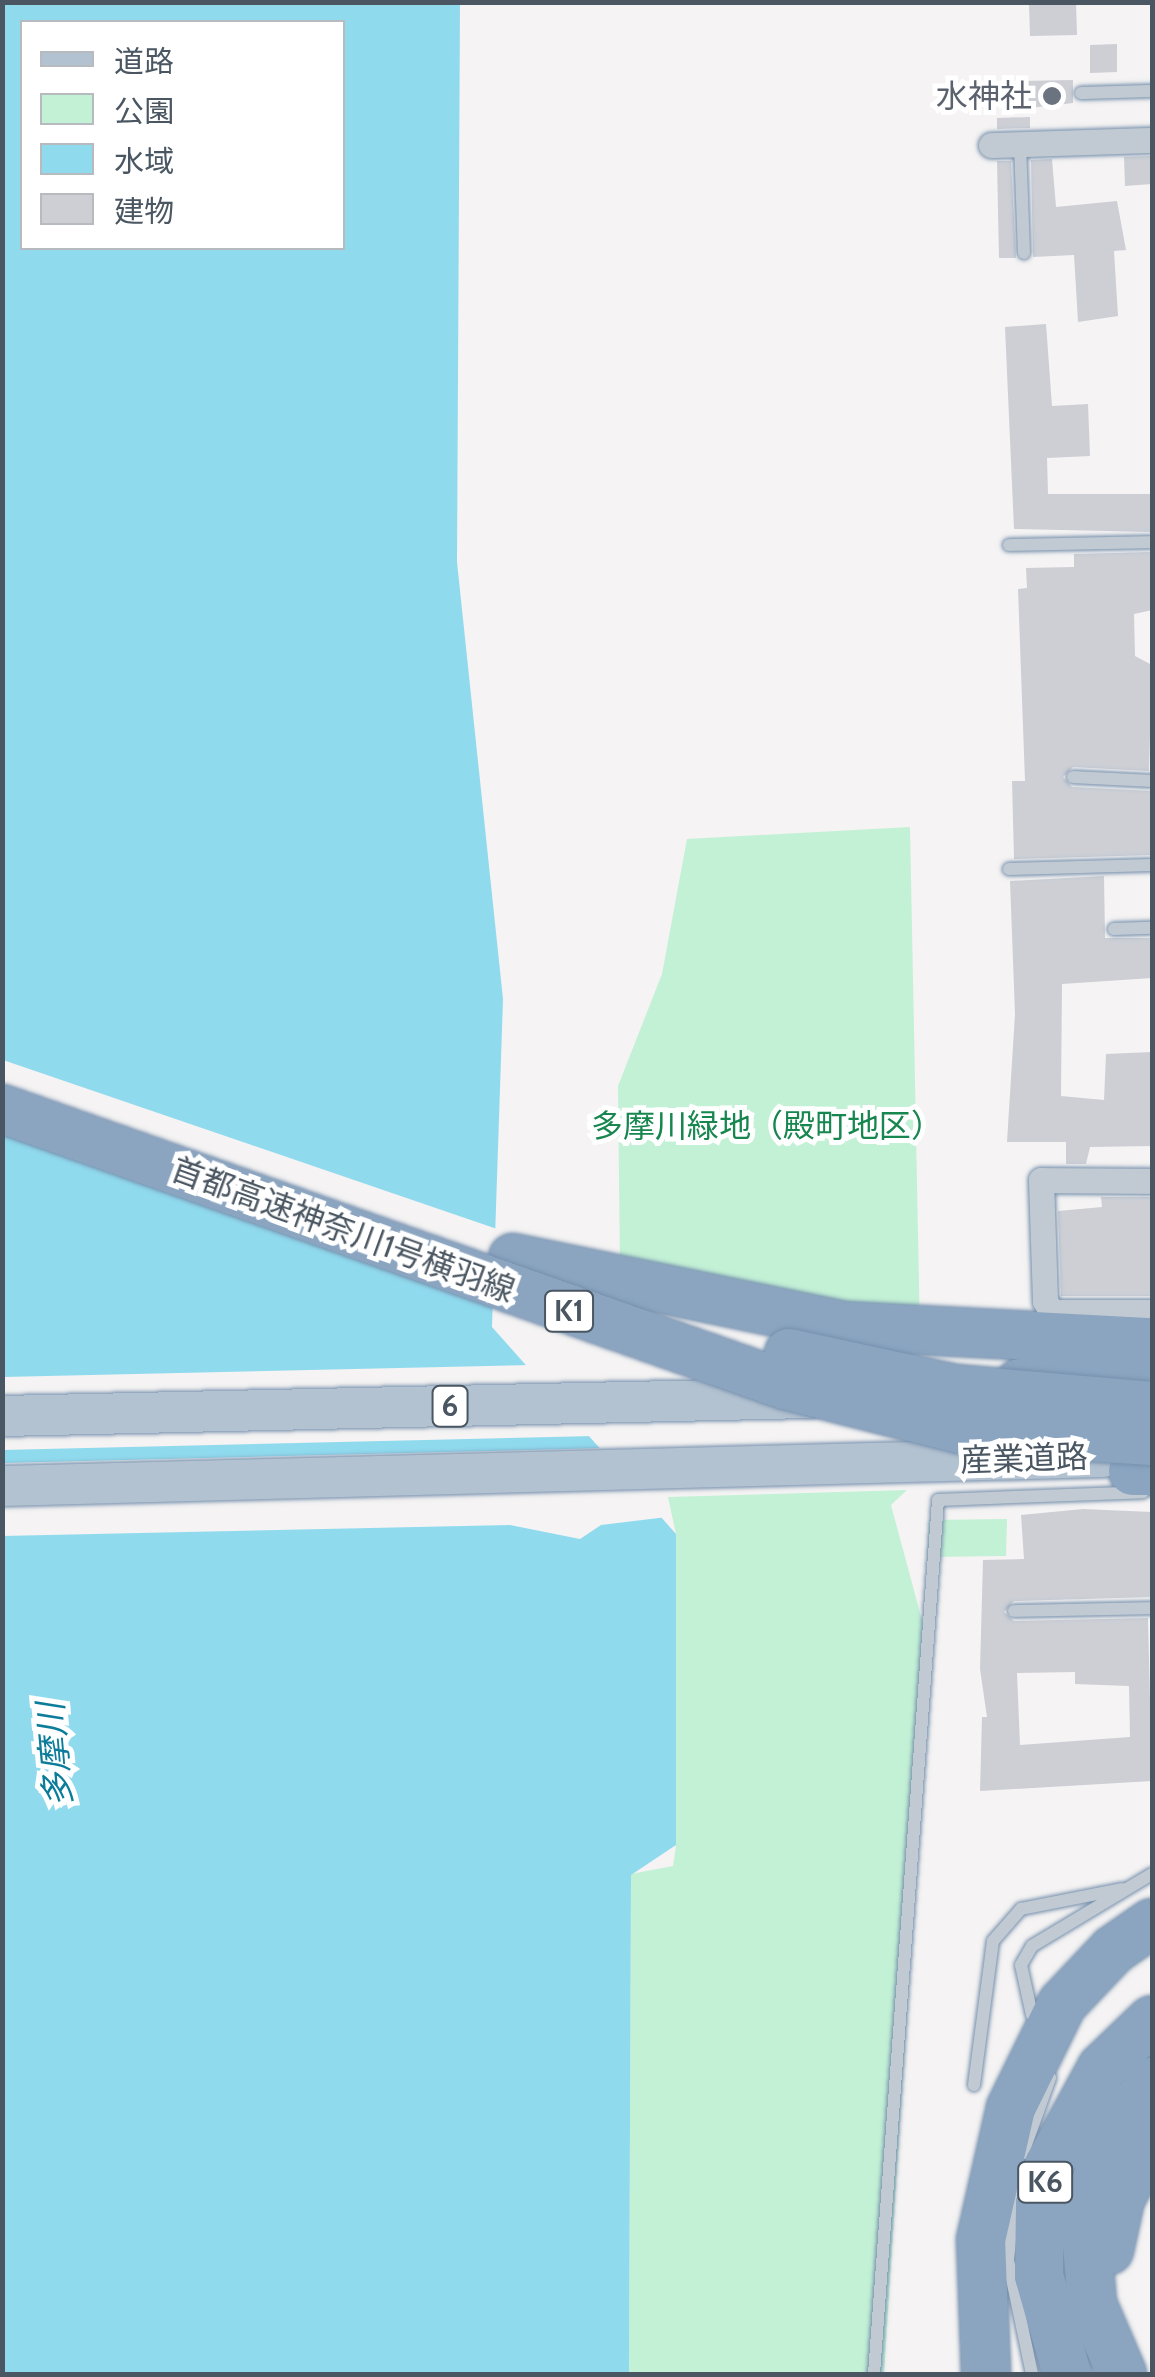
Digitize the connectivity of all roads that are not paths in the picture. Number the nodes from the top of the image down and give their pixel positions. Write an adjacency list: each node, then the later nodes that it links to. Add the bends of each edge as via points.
1 (1152, 91): 2 (lane)
2 (1081, 93)
3 (1152, 140): 4 (street)
4 (1020, 144): 5 (street); 6 (lane)
5 (991, 145)
6 (1024, 253)
7 (1152, 542): 8 (lane)
8 (1009, 545)
9 (1073, 777): 10 (lane)
10 (1152, 781)
11 (1152, 865): 12 (lane)
12 (1009, 869)
13 (1114, 928): 14 (lane)
14 (1152, 928)
15 (2, 1078): 18 (highway, 首都高速神奈川1号横羽線 / K1)
16 (2, 1109): 22 (highway, 首都高速神奈川1号横羽線 / K1, bridge)
17 (1152, 1181): 19 (street, via 1040,1180 1046,1302 1052,1312)
18 (512, 1258): 20 (highway, via 844,1326); 24 (highway, 首都高速神奈川1号横羽線 / K1, bridge)
19 (1152, 1312)
20 (1152, 1342)
21 (1152, 1366): 24 (highway, bridge, via 995,1385)
22 (786, 1385): 27 (highway, 首都高速神奈川1号横羽線 / K1, bridge, via 960,1428); 29 (highway, bridge, via 872,1421 952,1444)
23 (1152, 1386): 24 (main road, 6)
24 (902, 1388): 25 (highway, 首都高速神奈川1号横羽線 / K1, bridge); 26 (main road, 6, bridge)
25 (1152, 1406)
26 (2, 1416)
27 (1152, 1441)
28 (1152, 1456): 30 (main road, 産業道路 / 6)
29 (1152, 1471)
30 (2, 1486)
31 (1152, 1492): 42 (lane, via 938,1500)
32 (1152, 1608): 33 (lane)
33 (1014, 1611)
34 (1152, 1874): 35 (lane)
35 (1137, 1906): 36 (lane, via 1032,1946 1021,1965); 40 (lane, via 1022,1908 992,1941); 43 (highway, via 1113,1950 1062,2004 1010,2108 980,2240)
36 (1032, 2015)
37 (1152, 2020): 45 (highway, K6, via 1102,2068 1049,2165 1040,2204 1039,2276)
38 (1049, 2076): 44 (lane, via 1018,2170 1008,2260)
39 (1152, 2082): 46 (highway, K6, via 1108,2144 1084,2220 1092,2304)
40 (974, 2085)
41 (1152, 2138): 47 (highway, via 1120,2198 1108,2270 1122,2333)
42 (874, 2374)
43 (986, 2374)
44 (1032, 2374)
45 (1068, 2374)
46 (1122, 2374)
47 (1146, 2374)

